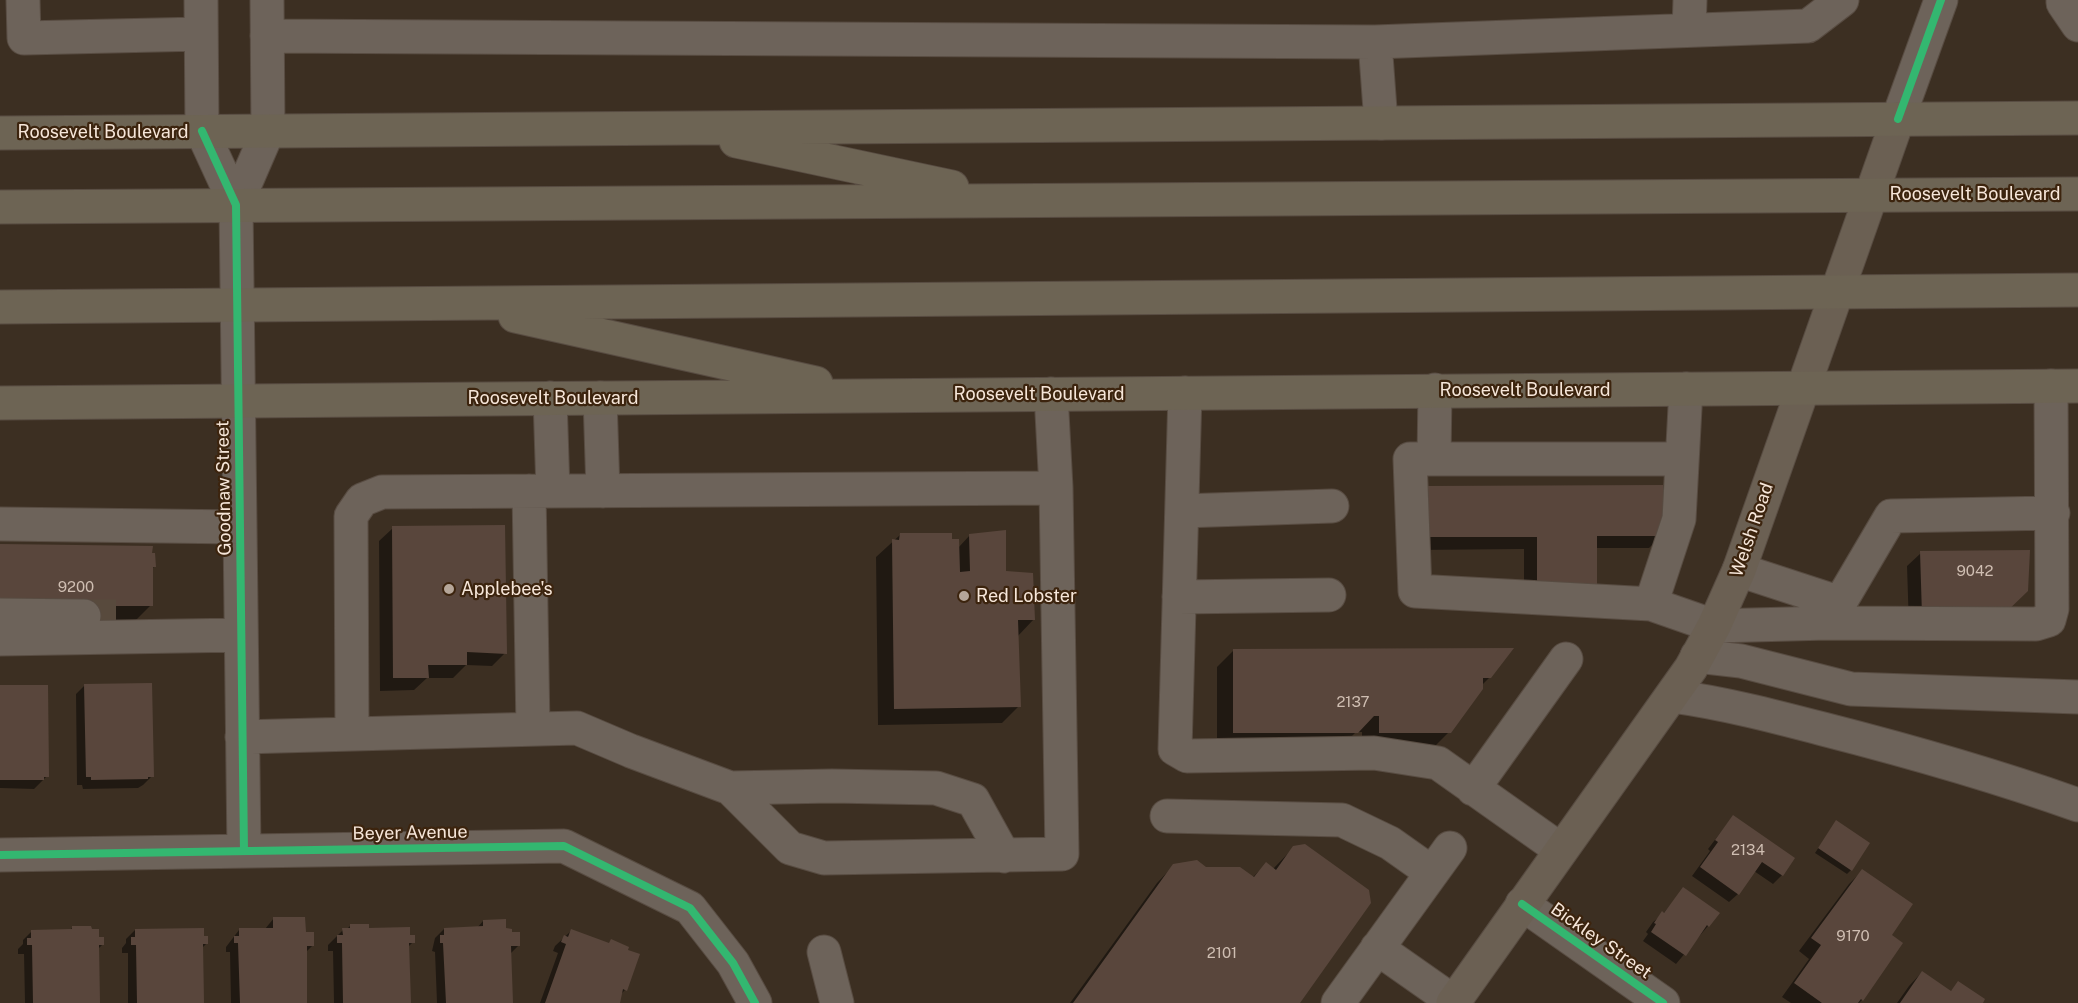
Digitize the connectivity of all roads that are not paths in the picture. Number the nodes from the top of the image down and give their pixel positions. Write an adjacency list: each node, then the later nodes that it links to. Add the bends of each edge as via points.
1 (23, 0): 9 (street, via 24,38)
2 (201, 0): 9 (street)
3 (267, 0): 10 (street)
4 (1842, 0): 7 (street, via 1808,26)
5 (1941, 0): 13 (street, Welsh Road)
6 (2063, 0): 8 (street)
7 (1689, 15): 11 (street)
8 (2078, 25)
9 (201, 33): 16 (street)
10 (267, 36): 11 (street); 17 (street)
11 (1375, 42): 14 (street)
12 (2078, 118): 13 (highway, Roosevelt Boulevard)
13 (1898, 119): 14 (highway, Roosevelt Boulevard); 20 (main road, Welsh Road)
14 (1381, 123): 15 (highway, Roosevelt Boulevard)
15 (677, 128): 17 (highway, Roosevelt Boulevard); 21 (highway)
16 (202, 131): 17 (highway, Roosevelt Boulevard); 18 (highway, Roosevelt Boulevard); 22 (street, Goodnaw Street)
17 (268, 131): 22 (street, Goodnaw Street)
18 (0, 133)
19 (2078, 194): 20 (highway, Roosevelt Boulevard)
20 (1871, 195): 21 (highway, Roosevelt Boulevard); 25 (main road, Welsh Road)
21 (1013, 200): 22 (highway, Roosevelt Boulevard)
22 (236, 205): 23 (highway, Roosevelt Boulevard); 27 (street, Goodnaw Street)
23 (0, 207)
24 (2078, 290): 25 (highway)
25 (1836, 291): 26 (highway); 30 (main road, Welsh Road)
26 (458, 303): 27 (highway); 35 (highway)
27 (237, 305): 28 (highway); 38 (street, Goodnaw Street)
28 (0, 307)
29 (2065, 386): 30 (highway, Roosevelt Boulevard); 47 (street)
30 (1802, 388): 31 (highway, Roosevelt Boulevard); 50 (main road, Welsh Road)
31 (1686, 389): 32 (highway, Roosevelt Boulevard); 41 (street)
32 (1435, 390): 33 (highway, Roosevelt Boulevard); 40 (street)
33 (1185, 393): 34 (highway, Roosevelt Boulevard); 46 (street)
34 (1051, 394): 35 (highway, Roosevelt Boulevard); 42 (street)
35 (873, 396): 37 (highway, Roosevelt Boulevard)
36 (550, 398): 37 (highway, Roosevelt Boulevard); 38 (highway, Roosevelt Boulevard); 43 (street)
37 (600, 398): 44 (street)
38 (238, 400): 39 (highway, Roosevelt Boulevard); 49 (street, Goodnaw Street)
39 (0, 403)
40 (1434, 459): 41 (street); 53 (street, via 1410,459 1415,591)
41 (1682, 459): 53 (street, via 1679,519)
42 (1056, 488): 44 (street); 77 (street, via 1062,854)
43 (541, 491): 44 (street); 66 (street); 67 (street, via 382,492 362,500 351,516)
44 (603, 491)
45 (1332, 506): 46 (street)
46 (1182, 511): 52 (street)
47 (2053, 513): 54 (street, via 1891,516); 54 (street, via 2049,620 2036,624)
48 (0, 524): 49 (street)
49 (240, 526): 59 (street, Goodnaw Street)
50 (1739, 570): 54 (street); 58 (main road, Welsh Road)
51 (1329, 595): 52 (street)
52 (1179, 597): 71 (street, via 1174,749 1187,756 1374,753 1438,763)
53 (1651, 604): 58 (street)
54 (1834, 613): 58 (street)
55 (0, 615): 56 (street)
56 (84, 616)
57 (116, 616): 59 (street)
58 (1714, 626): 61 (main road, Welsh Road)
59 (241, 627): 60 (street); 69 (street, Goodnaw Street)
60 (0, 639)
61 (1697, 656): 63 (street, via 1741,661); 64 (main road, Welsh Road)
62 (1566, 660): 71 (street)
63 (1851, 689): 65 (street); 68 (street)
64 (1671, 696): 68 (street, via 1713,701); 74 (main road, Welsh Road)
65 (2078, 697)
66 (533, 729): 67 (street); 70 (street, via 577,728)
67 (352, 734): 69 (street)
68 (1842, 734): 72 (street, via 2002,778)
69 (242, 737): 75 (street, Goodnaw Street)
70 (730, 788): 77 (street, via 790,848 824,858); 77 (street, via 936,788 973,800)
71 (1473, 789): 74 (street)
72 (2078, 805)
73 (1167, 816): 79 (street, via 1342,820 1390,843 1441,860)
74 (1561, 850): 78 (main road, Welsh Road)
75 (244, 851): 76 (street, Beyer Avenue); 82 (street, Beyer Avenue, via 564,846 690,908 733,963)
76 (0, 855)
77 (1004, 856)
78 (1522, 904): 81 (main road, Welsh Road); 85 (street, Bickley Street)
79 (1377, 948): 81 (street); 84 (street)
80 (824, 952): 83 (street)
81 (1454, 1002)
82 (755, 1003)
83 (837, 1003)
84 (1338, 1003)
85 (1663, 1003)

